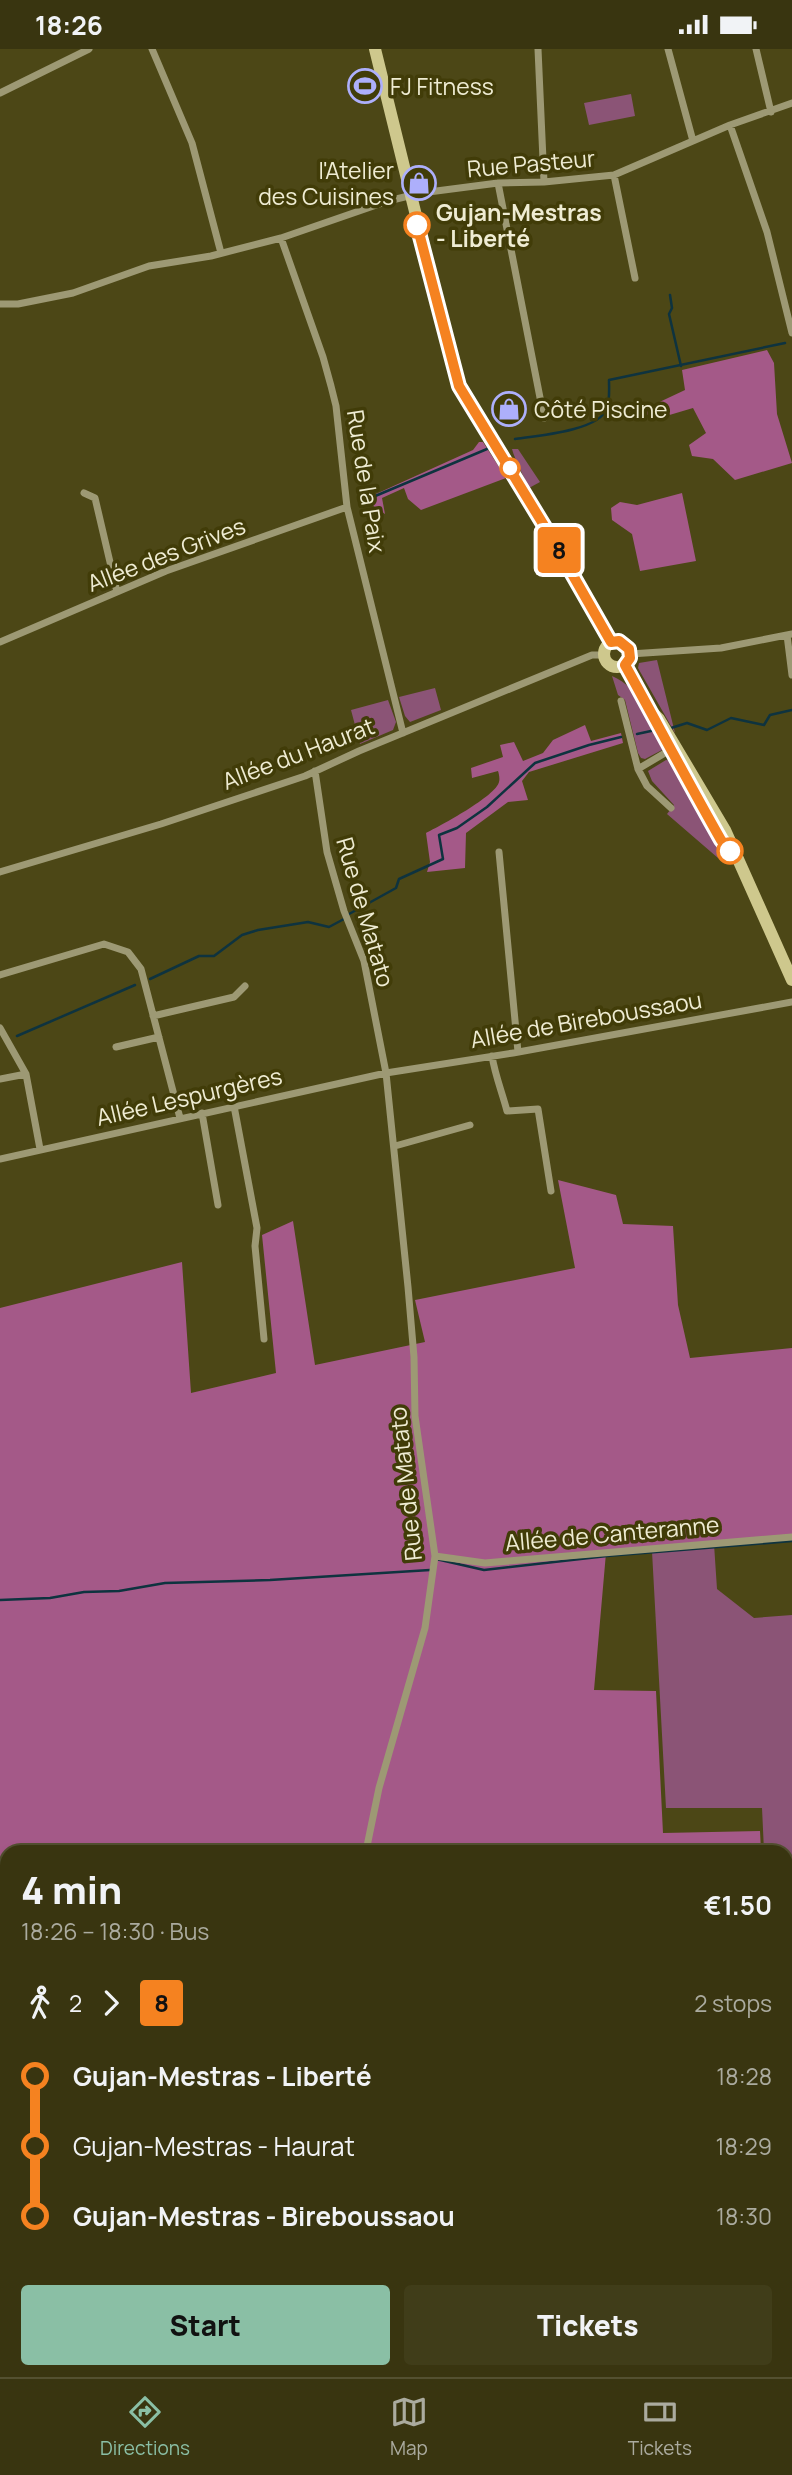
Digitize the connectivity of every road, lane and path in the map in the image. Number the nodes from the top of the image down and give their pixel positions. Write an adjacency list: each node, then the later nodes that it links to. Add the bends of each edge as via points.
1 (89, 49): 7 (street)
2 (152, 49): 17 (street, via 192,143)
3 (375, 49): 15 (main road)
4 (538, 49): 13 (street)
5 (668, 49): 11 (street)
6 (756, 49): 9 (street)
7 (0, 93)
8 (792, 103): 9 (street, Rue Pasteur)
9 (771, 112): 10 (street, Rue Pasteur)
10 (730, 125): 11 (street, Rue Pasteur); 20 (street, via 767,232)
11 (693, 141): 12 (street, Rue Pasteur)
12 (614, 175): 13 (street, Rue Pasteur); 18 (street, Rue Pasteur)
13 (544, 182): 14 (street, Rue Pasteur)
14 (498, 183): 15 (street, Rue Pasteur); 21 (street)
15 (410, 196): 16 (street, Rue Pasteur); 27 (main road, via 459,386)
16 (281, 238): 17 (street, Rue Pasteur); 23 (street, Rue de la Paix, via 336,406)
17 (222, 253): 19 (street, Rue Pasteur, via 149,266 45,300)
18 (635, 278)
19 (0, 304)
20 (792, 333)
21 (544, 418)
22 (84, 493): 24 (street, via 95,498)
23 (347, 507): 24 (street, Allée des Grives); 32 (street, Rue de la Paix)
24 (117, 592): 26 (street, Allée des Grives)
25 (789, 635): 29 (street); 30 (street)
26 (0, 642)
27 (611, 642): 28 (main road); 29 (main road, via 623,643)
28 (603, 655): 29 (main road, via 609,666 617,668); 32 (street, Allée du Haurat, via 592,655)
29 (627, 659): 33 (main road)
30 (792, 675)
31 (621, 701): 34 (street)
32 (403, 733): 35 (street, Allée du Haurat)
33 (673, 748): 34 (street); 40 (main road, via 721,840 737,860)
34 (638, 769): 36 (street)
35 (316, 771): 38 (street, Allée du Haurat, via 161,824); 49 (street, Rue de Matato, via 327,852 364,961)
36 (671, 808)
37 (499, 852): 47 (street)
38 (0, 871)
39 (0, 975): 43 (street, via 104,944 128,951 141,969)
40 (792, 980)
41 (245, 985): 43 (street, via 234,997)
42 (792, 1002): 47 (street, Allée de Bireboussaou)
43 (153, 1016): 45 (street)
44 (1, 1030): 50 (street)
45 (159, 1037): 46 (street); 54 (street)
46 (116, 1047)
47 (519, 1052): 48 (street, Allée de Bireboussaou)
48 (492, 1055): 49 (street, Allée de Bireboussaou); 59 (street, via 507,1111 538,1109)
49 (386, 1073): 52 (street, Allée Lespurgères); 56 (street, Rue de Matato)
50 (26, 1074): 51 (street); 57 (street)
51 (0, 1079)
52 (234, 1106): 53 (street, Allée Lespurgères); 61 (street, via 257,1228)
53 (202, 1113): 54 (street, Allée Lespurgères); 60 (street)
54 (180, 1118): 57 (street, Allée Lespurgères)
55 (470, 1125): 56 (street)
56 (395, 1146): 63 (street, Rue de Matato, via 415,1416)
57 (40, 1149): 58 (street, Allée Lespurgères)
58 (0, 1159)
59 (551, 1191)
60 (218, 1205)
61 (264, 1339)
62 (792, 1537): 63 (street, Allée de Canteranne, via 485,1563)
63 (435, 1556): 64 (street, Rue de Matato, via 423,1639 379,1788)
64 (367, 1845)

